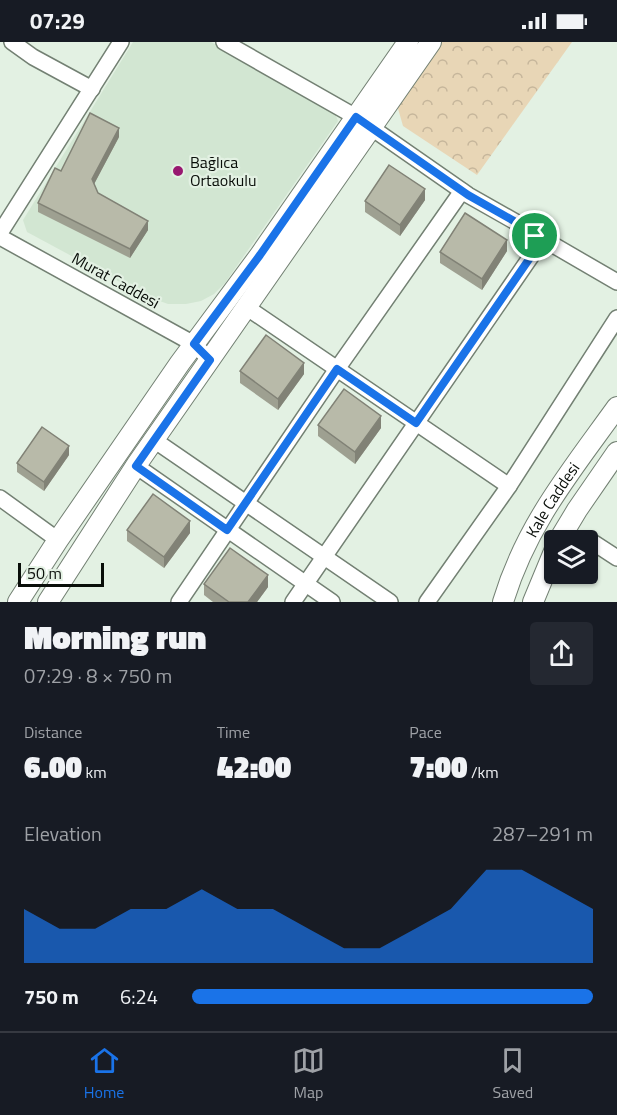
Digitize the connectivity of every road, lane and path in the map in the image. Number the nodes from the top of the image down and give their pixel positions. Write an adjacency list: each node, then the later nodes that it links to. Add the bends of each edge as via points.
1 (12, 42): 6 (street)
2 (121, 42): 6 (street)
3 (224, 42): 7 (street)
4 (408, 42): 7 (main road)
5 (431, 42): 7 (main road)
6 (92, 89): 9 (street)
7 (363, 122): 8 (street); 12 (main road); 14 (main road)
8 (462, 191): 10 (street); 16 (street)
9 (0, 235): 14 (street, Murat Caddesi)
10 (543, 239): 11 (street); 18 (street)
11 (617, 282)
12 (246, 307): 15 (main road); 16 (street)
13 (617, 318): 22 (street)
14 (194, 344): 15 (street, Murat Caddesi); 27 (main road)
15 (210, 360): 19 (main road)
16 (337, 369): 18 (street); 24 (street)
17 (617, 407): 40 (main road, Kale Caddesi, via 552,497 512,571)
18 (416, 423): 22 (street); 29 (street)
19 (154, 440): 21 (main road); 24 (street)
20 (617, 452): 26 (main road, Kale Caddesi)
21 (136, 466): 25 (street); 34 (main road)
22 (509, 486): 39 (street)
23 (0, 498): 27 (street)
24 (245, 503): 25 (street); 29 (street)
25 (227, 530): 32 (street); 35 (street)
26 (565, 530)
27 (58, 540): 33 (main road)
28 (598, 546): 30 (street)
29 (324, 558): 32 (street); 38 (street)
30 (617, 558)
31 (544, 576): 41 (main road, Kale Caddesi)
32 (306, 584): 36 (street); 37 (street)
33 (18, 602)
34 (48, 602)
35 (178, 602)
36 (293, 602)
37 (332, 602)
38 (390, 602)
39 (427, 602)
40 (503, 602)
41 (533, 602)

